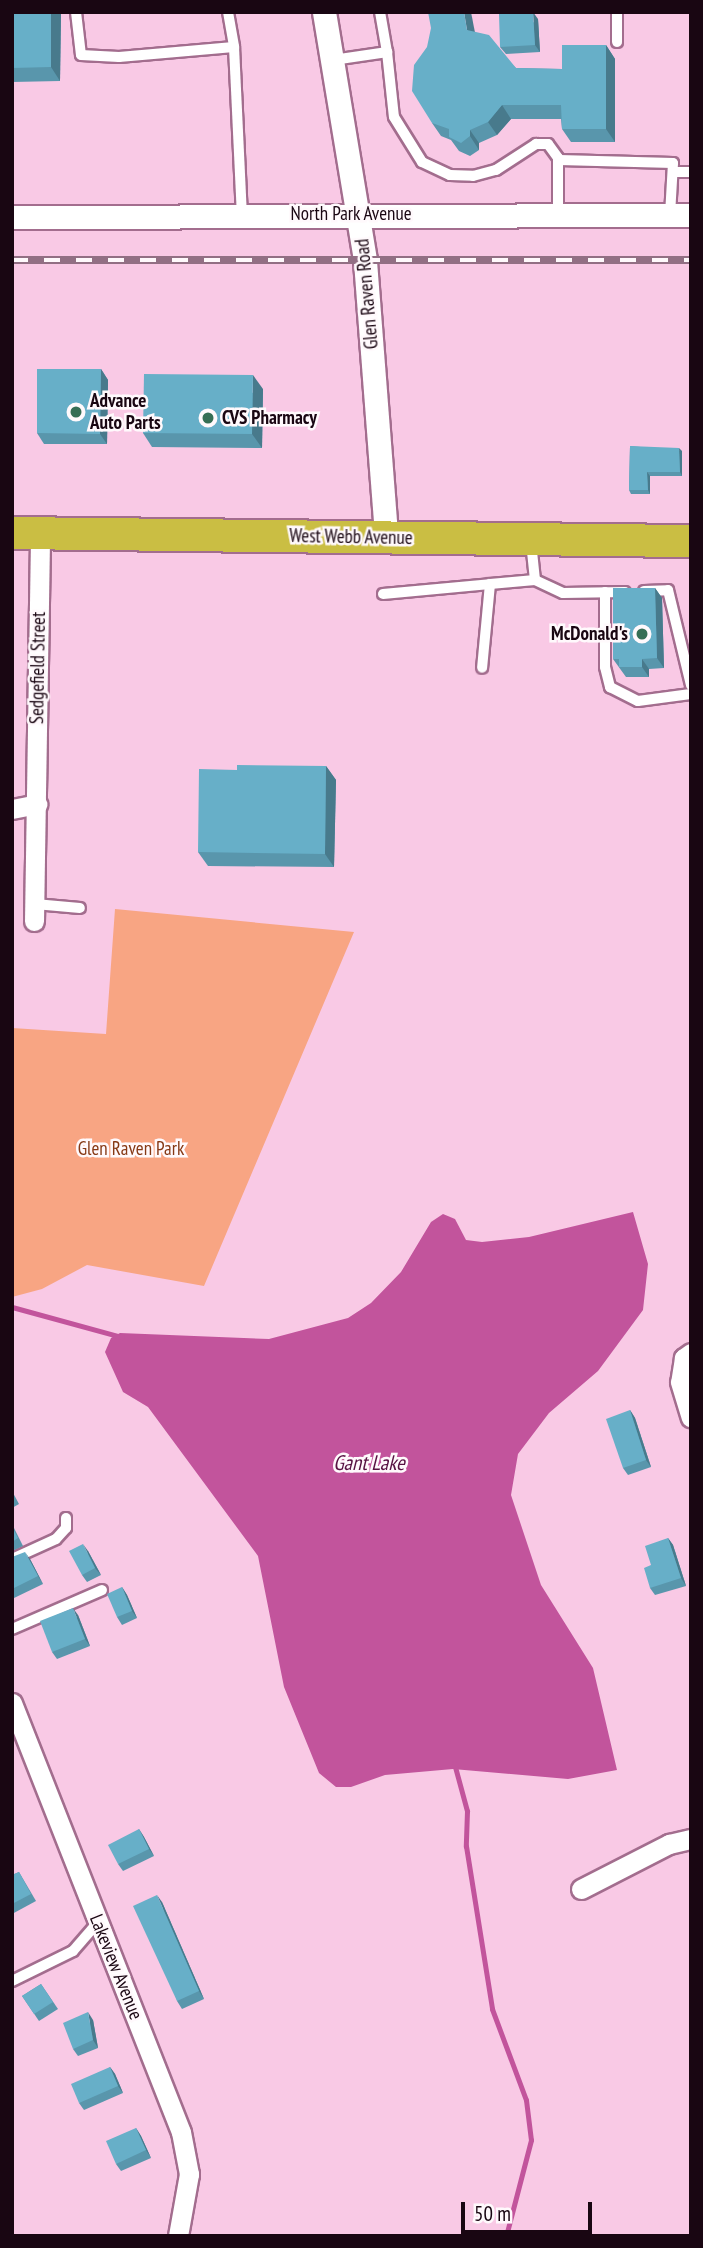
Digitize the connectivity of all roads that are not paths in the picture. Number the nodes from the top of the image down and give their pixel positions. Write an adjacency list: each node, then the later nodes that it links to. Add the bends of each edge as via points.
1 (76, 12): 7 (lane, via 80,55 119,57)
2 (228, 12): 7 (lane)
3 (324, 12): 9 (street, Glen Raven Road)
4 (380, 12): 8 (lane)
5 (617, 12): 6 (lane)
6 (617, 42)
7 (234, 47): 14 (lane)
8 (387, 52): 9 (lane); 10 (lane, via 394,117 410,149 432,169 450,175 484,173 542,143)
9 (332, 60): 15 (street, Glen Raven Road)
10 (559, 160): 11 (lane, via 673,163); 13 (lane)
11 (673, 172): 12 (lane); 16 (lane)
12 (691, 173)
13 (558, 214): 15 (street, North Park Avenue); 16 (street, North Park Avenue)
14 (242, 215): 15 (street, North Park Avenue); 17 (street, North Park Avenue)
15 (359, 215): 19 (street, Glen Raven Road)
16 (680, 215)
17 (12, 217)
18 (26, 533): 19 (highway, West Webb Avenue); 29 (street, Sedgefield Street)
19 (386, 537): 20 (highway, West Webb Avenue)
20 (531, 539): 21 (highway, West Webb Avenue); 22 (lane)
21 (691, 541)
22 (535, 580): 23 (lane); 24 (lane, via 563,593)
23 (490, 584): 25 (lane); 26 (lane)
24 (605, 592): 27 (lane, via 668,590); 28 (lane, via 605,667 610,687 638,701)
25 (383, 594)
26 (482, 668)
27 (691, 685)
28 (691, 694)
29 (38, 804): 30 (street); 32 (street, Sedgefield Street)
30 (12, 809)
31 (80, 908): 32 (lane)
32 (34, 912)
33 (687, 1356): 34 (street, via 680,1382)
34 (691, 1417)
35 (66, 1518): 36 (lane, via 66,1528 56,1539)
36 (12, 1559)
37 (102, 1590): 38 (lane)
38 (12, 1629)
39 (13, 1707): 42 (street, Lakeview Avenue)
40 (691, 1839): 41 (street, via 669,1844)
41 (581, 1889)
42 (98, 1922): 43 (lane, via 73,1951); 44 (street, Lakeview Avenue, via 185,2149 189,2174)
43 (12, 1981)
44 (178, 2236)

